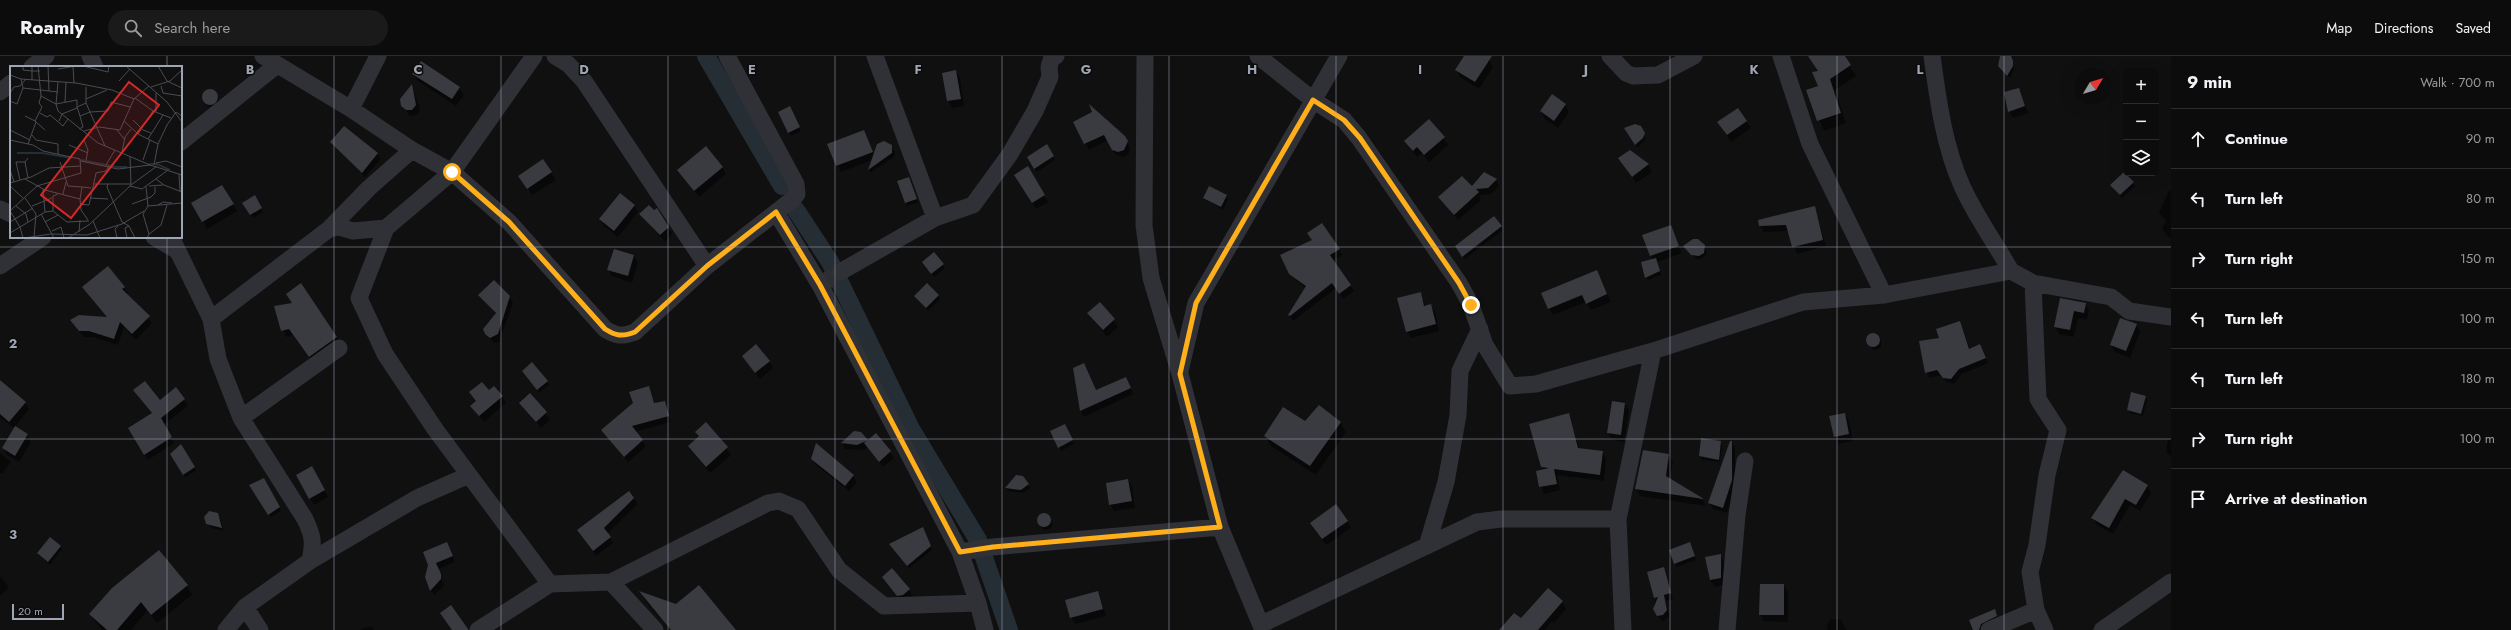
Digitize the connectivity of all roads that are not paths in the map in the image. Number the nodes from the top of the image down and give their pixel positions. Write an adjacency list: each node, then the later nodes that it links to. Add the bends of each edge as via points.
1 (46, 56): 17 (street)
2 (90, 56): 18 (street)
3 (378, 56): 22 (street)
4 (534, 56): 25 (street)
5 (555, 56): 36 (street, via 568,64 584,81)
6 (727, 56): 27 (street, via 796,184 797,194)
7 (875, 56): 29 (street)
8 (1056, 56): 29 (street, via 1052,57 1050,77 1035,111 1010,154 973,205)
9 (1145, 56): 46 (street, via 1146,252 1151,278)
10 (1258, 56): 21 (street)
11 (1339, 56): 21 (street)
12 (1610, 56): 13 (street, via 1626,73 1633,76 1658,75)
13 (1694, 56)
14 (1781, 56): 40 (street, via 1810,144)
15 (1932, 56): 37 (street, via 1939,106 1962,187)
16 (270, 60): 22 (street); 23 (street)
17 (33, 66)
18 (95, 66)
19 (10, 85): 20 (street)
20 (0, 92)
21 (1313, 100): 43 (street, via 1344,120 1360,138 1459,283); 46 (street, via 1196,303)
22 (351, 109): 24 (street)
23 (182, 141)
24 (412, 150): 25 (street); 31 (street, via 369,188)
25 (452, 172): 30 (street); 36 (street, via 505,218 605,329 616,336 635,332)
26 (0, 209): 28 (street)
27 (776, 212): 36 (street); 53 (street, via 820,285)
28 (10, 214)
29 (935, 218): 38 (street)
30 (386, 228): 31 (street, via 353,231 339,227); 49 (street, via 359,298 385,354)
31 (330, 229): 42 (street)
32 (42, 238): 35 (street)
33 (157, 238): 34 (street)
34 (173, 244): 42 (street)
35 (0, 266)
36 (707, 266)
37 (2011, 270): 39 (street); 40 (street)
38 (840, 272)
39 (2033, 283): 41 (street, via 2111,296 2129,311); 60 (street, via 2038,399 2058,430 2047,475 2037,545 2030,572)
40 (1884, 295): 45 (street, via 1803,302)
41 (2171, 317)
42 (211, 319): 47 (street, via 218,359)
43 (1480, 329): 45 (street, via 1485,345 1510,386 1536,384); 52 (street, via 1460,371 1458,416 1446,482)
44 (339, 348): 47 (street)
45 (1653, 352): 50 (street)
46 (1180, 374): 51 (street)
47 (241, 418): 54 (street, via 306,519 314,544)
48 (1745, 460): 68 (street, via 1736,515)
49 (469, 475): 54 (street, via 417,498); 57 (street)
50 (1618, 519): 52 (street, via 1501,519 1483,522); 67 (street)
51 (1220, 527): 53 (street); 61 (street)
52 (1427, 546): 61 (street)
53 (960, 552): 58 (street)
54 (310, 561): 59 (street)
55 (611, 582): 57 (street); 58 (street, via 768,503 779,501 798,509 839,570 884,606); 65 (street)
56 (2171, 582): 71 (street)
57 (550, 584): 64 (street)
58 (978, 603): 66 (street)
59 (245, 607): 62 (street); 63 (street)
60 (2036, 610): 69 (street); 70 (street)
61 (1262, 627)
62 (226, 630)
63 (260, 630)
64 (478, 630)
65 (655, 630)
66 (984, 630)
67 (1623, 630)
68 (1727, 630)
69 (1989, 630)
70 (2045, 630)
71 (2102, 630)

